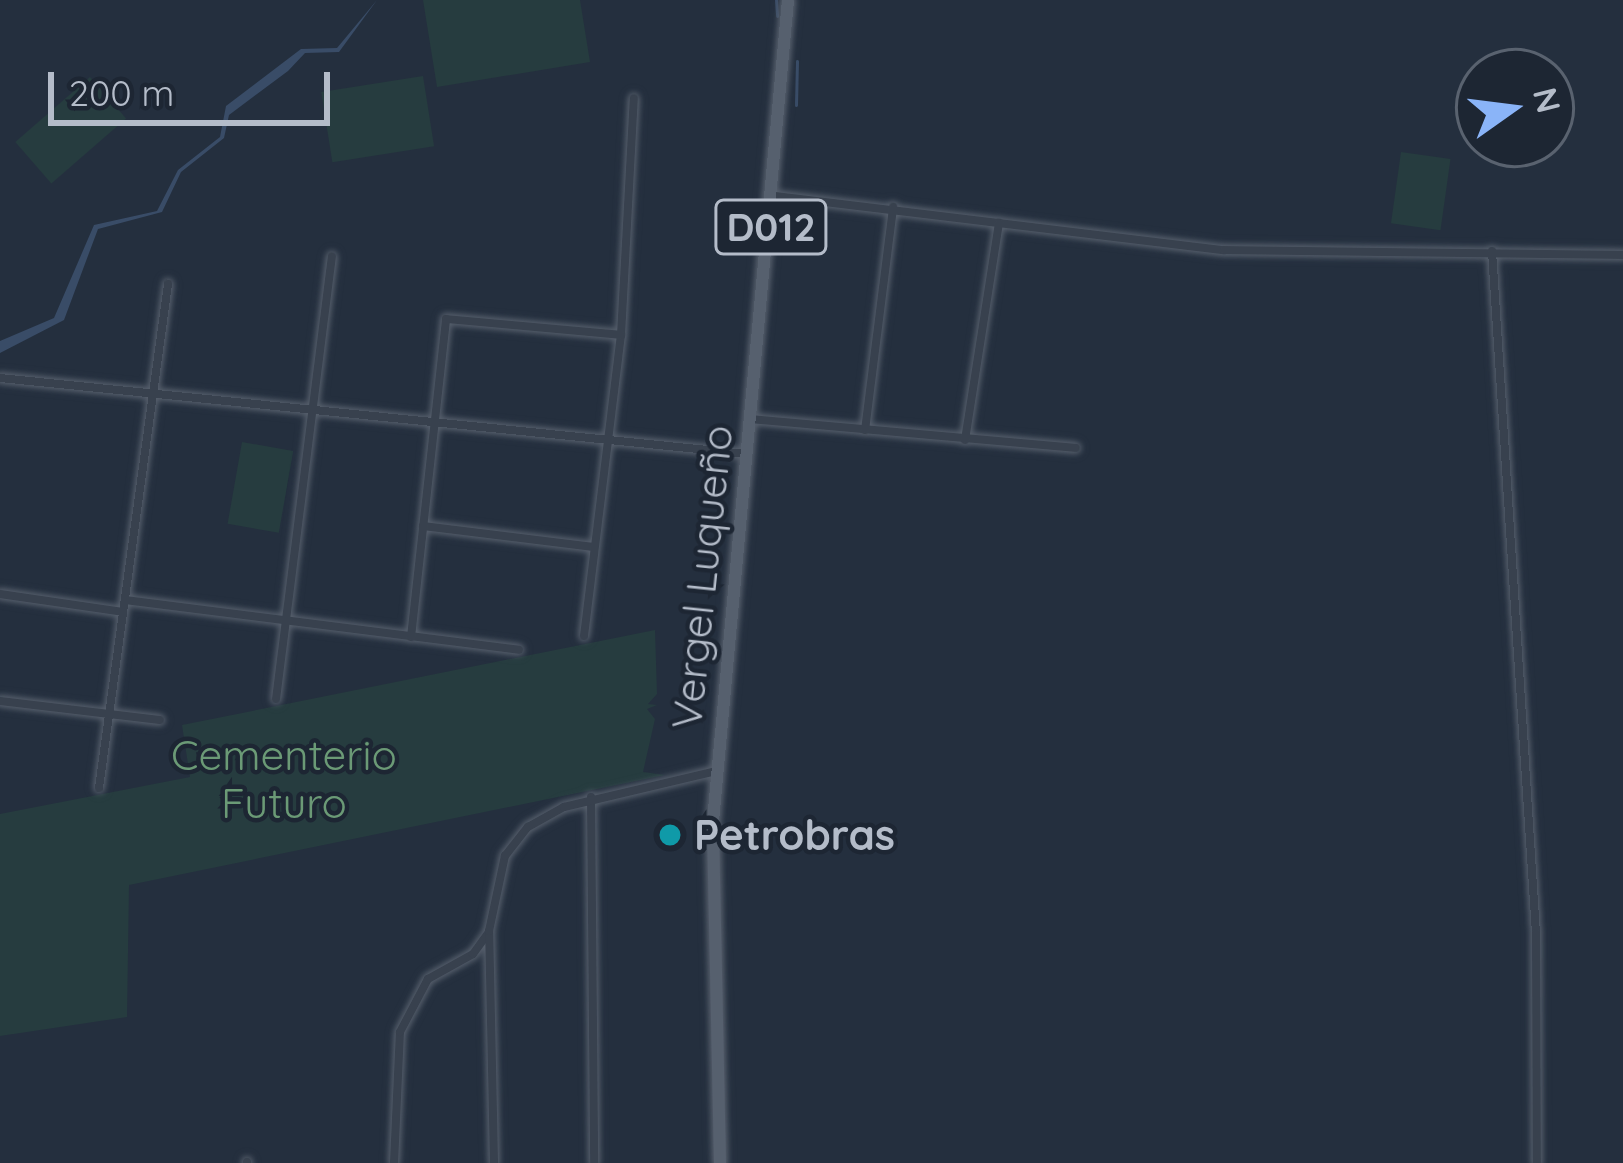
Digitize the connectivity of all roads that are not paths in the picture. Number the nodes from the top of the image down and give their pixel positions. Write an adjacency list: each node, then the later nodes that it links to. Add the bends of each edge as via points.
1 (788, 0): 3 (main road, Vergel Luqueño / D012)
2 (634, 98): 10 (street)
3 (782, 196): 4 (street); 14 (main road, Vergel Luqueño / D012)
4 (893, 207): 5 (street); 16 (street)
5 (999, 224): 6 (street, via 1224,250); 18 (street)
6 (1492, 251): 7 (street); 42 (street, via 1536,933)
7 (1623, 254)
8 (332, 257): 13 (street)
9 (168, 284): 12 (street)
10 (621, 335): 15 (street, via 446,319); 17 (street)
11 (0, 378): 12 (street)
12 (153, 393): 13 (street); 24 (street)
13 (313, 410): 15 (street); 26 (street)
14 (751, 419): 16 (street); 20 (main road, Vergel Luqueño / D012)
15 (434, 422): 17 (street); 21 (street)
16 (865, 430): 18 (street)
17 (608, 440): 20 (street); 22 (street)
18 (965, 440): 19 (street)
19 (1076, 448)
20 (747, 454): 34 (main road, Vergel Luqueño / D012)
21 (423, 526): 22 (street); 28 (street)
22 (595, 547): 27 (street)
23 (0, 593): 25 (street)
24 (124, 600): 25 (street); 26 (street)
25 (123, 612): 32 (street)
26 (286, 623): 28 (street); 30 (street)
27 (584, 636)
28 (411, 638): 29 (street)
29 (519, 650)
30 (276, 699)
31 (0, 701): 32 (street)
32 (109, 714): 33 (street); 35 (street)
33 (160, 720)
34 (716, 771): 36 (street); 41 (main road, Vergel Luqueño / D012, via 711,938)
35 (99, 788)
36 (590, 797): 37 (street, via 539,819 505,856); 40 (street)
37 (489, 931): 38 (street, via 473,954 428,979 400,1032); 39 (street)
38 (394, 1163)
39 (494, 1163)
40 (594, 1163)
41 (721, 1163)
42 (1537, 1163)

